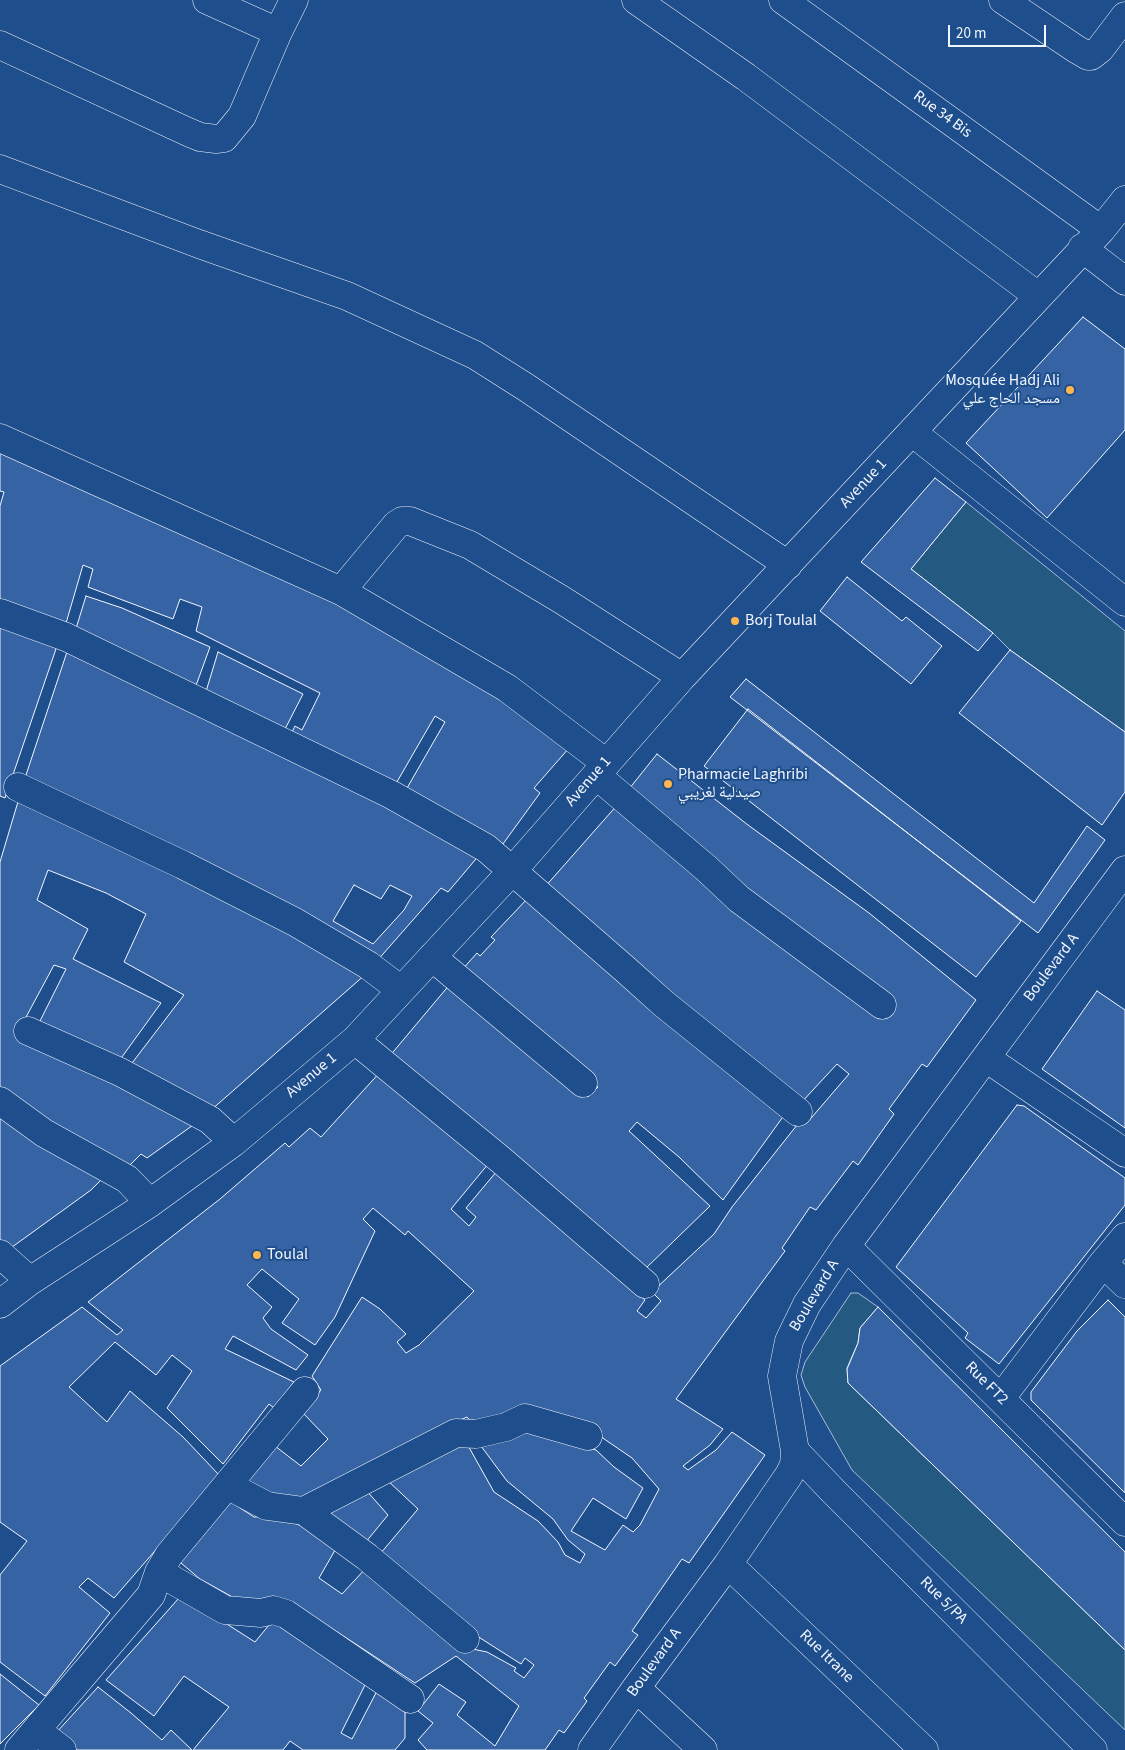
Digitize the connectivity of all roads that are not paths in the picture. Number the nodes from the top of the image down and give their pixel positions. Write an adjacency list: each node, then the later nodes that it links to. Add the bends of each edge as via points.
1 (207, 0): 7 (street)
2 (294, 0): 7 (street)
3 (636, 0): 13 (street, via 746,77)
4 (783, 0): 11 (street, Rue 34 Bis)
5 (1003, 0): 6 (street, via 1088,56 1103,46)
6 (1125, 16)
7 (278, 32): 8 (street, via 242,116 224,138 216,139 188,132)
8 (0, 45)
9 (0, 169): 16 (street, via 347,296 475,355)
10 (1125, 200): 11 (street, Avenue 1)
11 (1091, 239): 12 (street, Rue 34 Bis); 13 (street, Avenue 1)
12 (1125, 281)
13 (1038, 296): 14 (street, Avenue 1)
14 (912, 432): 16 (street, Avenue 1); 18 (street)
15 (0, 438): 17 (street)
16 (788, 565): 20 (street, Avenue 1)
17 (341, 591): 20 (street, via 396,525 410,521 470,545); 21 (street, via 508,688)
18 (1125, 602)
19 (0, 613): 23 (street, via 66,637 392,795 486,848)
20 (682, 677): 21 (street, Avenue 1)
21 (601, 769): 23 (street, Avenue 1); 27 (street, via 739,899)
22 (18, 788): 26 (street, via 183,865 295,922 368,965)
23 (513, 870): 25 (street, Avenue 1); 33 (street, via 664,1004)
24 (1125, 870): 30 (street, Boulevard A)
25 (432, 957): 26 (street, Avenue 1); 31 (street)
26 (401, 990): 29 (street, Avenue 1)
27 (882, 1005)
28 (28, 1032): 34 (street, via 120,1072 210,1120)
29 (355, 1040): 34 (street, Avenue 1); 42 (street)
30 (986, 1058): 35 (street); 38 (street, Boulevard A)
31 (583, 1083)
32 (0, 1101): 36 (street, via 44,1133 127,1179)
33 (798, 1112)
34 (234, 1142): 36 (street, Avenue 1)
35 (1125, 1154)
36 (150, 1203): 41 (street, Avenue 1)
37 (1125, 1237): 40 (street)
38 (846, 1246): 46 (street, Rue FT2); 48 (street, Boulevard A, via 807,1304 788,1341 782,1376)
39 (0, 1254): 41 (street)
40 (1103, 1262): 43 (street); 46 (street)
41 (30, 1281): 44 (street, Avenue 1)
42 (645, 1284)
43 (1125, 1284)
44 (0, 1304)
45 (306, 1391): 49 (street)
46 (1001, 1398): 51 (street, Rue FT2)
47 (588, 1436): 50 (street, via 525,1418 506,1427 476,1434 456,1433)
48 (795, 1451): 52 (street, Boulevard A, via 789,1475); 62 (street, Rue 5/PA)
49 (227, 1485): 50 (street, via 267,1506); 53 (street, via 169,1555)
50 (304, 1511): 54 (street, via 367,1557)
51 (1125, 1522)
52 (728, 1564): 55 (street, Boulevard A); 61 (street, Rue Itrane)
53 (159, 1572): 56 (street, via 225,1610 261,1613 273,1610 286,1614); 57 (street, via 151,1595)
54 (465, 1639)
55 (636, 1688): 59 (street, Boulevard A); 60 (street)
56 (410, 1699)
57 (28, 1740): 58 (street)
58 (62, 1750)
59 (592, 1750)
60 (703, 1750)
61 (924, 1750)
62 (1093, 1750)

